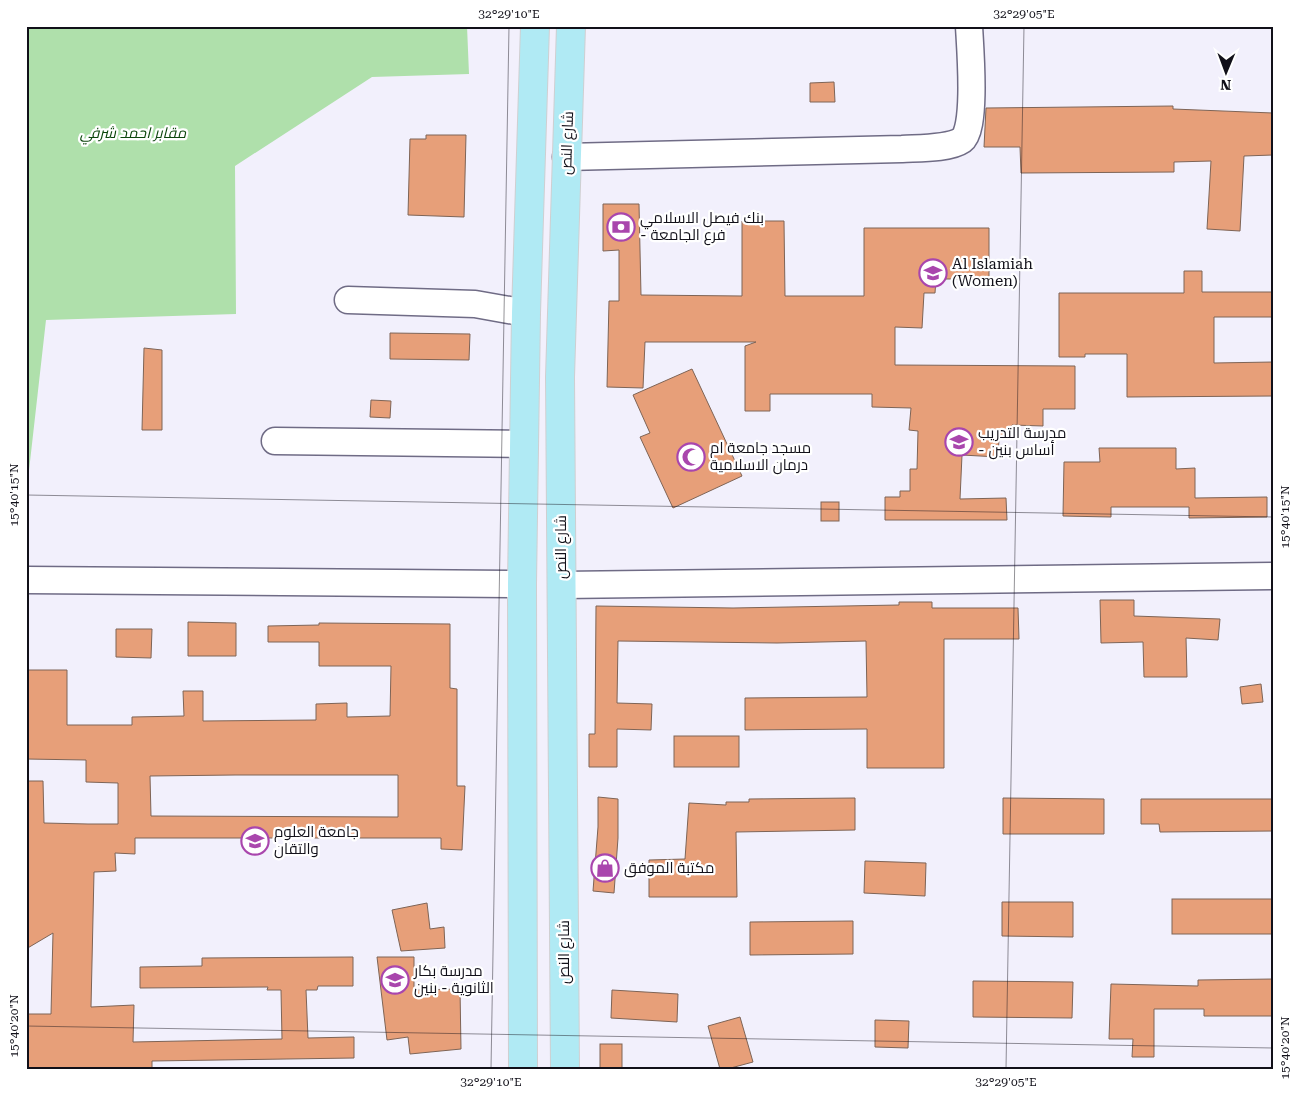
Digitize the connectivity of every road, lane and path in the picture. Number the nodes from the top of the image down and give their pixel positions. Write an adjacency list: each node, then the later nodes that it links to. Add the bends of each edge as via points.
1 (535, 26): 6 (main road)
2 (571, 26): 4 (main road, شارع النص)
3 (969, 26): 4 (street, via 972,86 968,133 963,140 950,145)
4 (566, 157): 12 (main road, شارع النص, via 560,377)
5 (348, 300): 6 (street, via 475,304)
6 (526, 313): 8 (main road)
7 (275, 441): 8 (street)
8 (524, 444): 11 (main road)
9 (1273, 576): 12 (street)
10 (26, 580): 11 (street)
11 (522, 584): 13 (main road)
12 (562, 585): 14 (main road, شارع النص)
13 (524, 1069)
14 (565, 1069)

